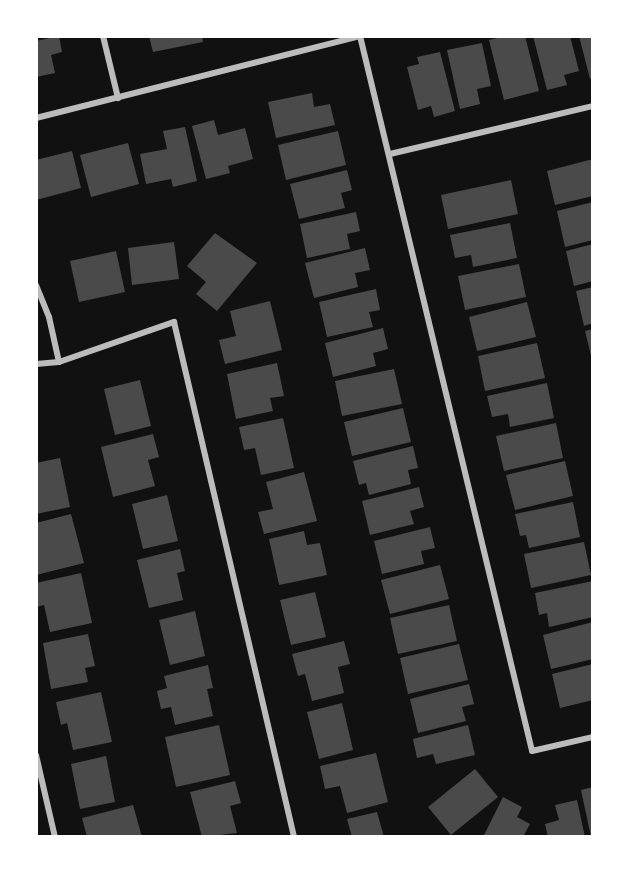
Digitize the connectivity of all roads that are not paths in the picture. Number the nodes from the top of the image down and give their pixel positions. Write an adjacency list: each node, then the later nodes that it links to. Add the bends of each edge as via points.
1 (103, 36): 3 (street)
2 (360, 36): 3 (street); 6 (street)
3 (118, 98): 5 (street)
4 (593, 106): 6 (street)
5 (36, 118)
6 (390, 154): 10 (street, via 532,751)
7 (36, 285): 8 (street, via 49,317)
8 (59, 362): 9 (street); 13 (street, via 174,322)
9 (36, 364)
10 (593, 737)
11 (36, 755): 12 (street)
12 (55, 837)
13 (294, 837)

